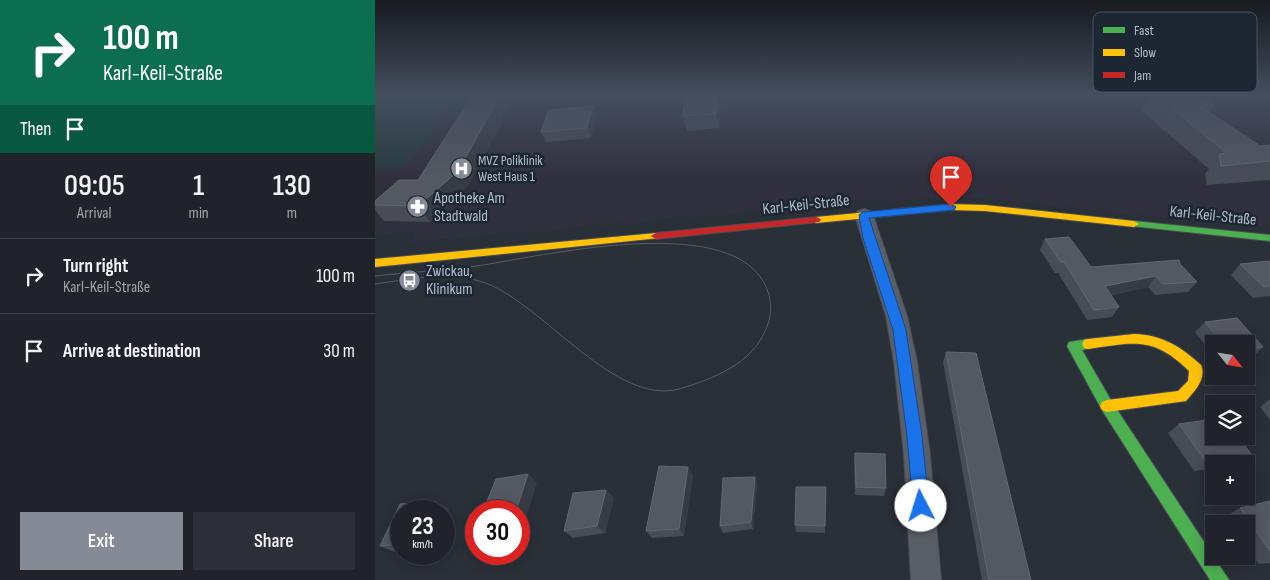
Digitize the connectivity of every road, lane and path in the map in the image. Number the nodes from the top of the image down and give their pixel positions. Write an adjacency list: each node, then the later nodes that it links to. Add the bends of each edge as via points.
1 (863, 215): 2 (street, Karl-Keil-Straße, via 951,207 985,208); 3 (street, Karl-Keil-Straße); 5 (street, via 899,330 914,436)
2 (1270, 239)
3 (375, 263)
4 (1107, 406): 4 (street, via 1073,346 1144,337 1167,342 1186,355 1196,369 1194,382 1181,397); 6 (street)
5 (926, 580)
6 (1221, 580)

